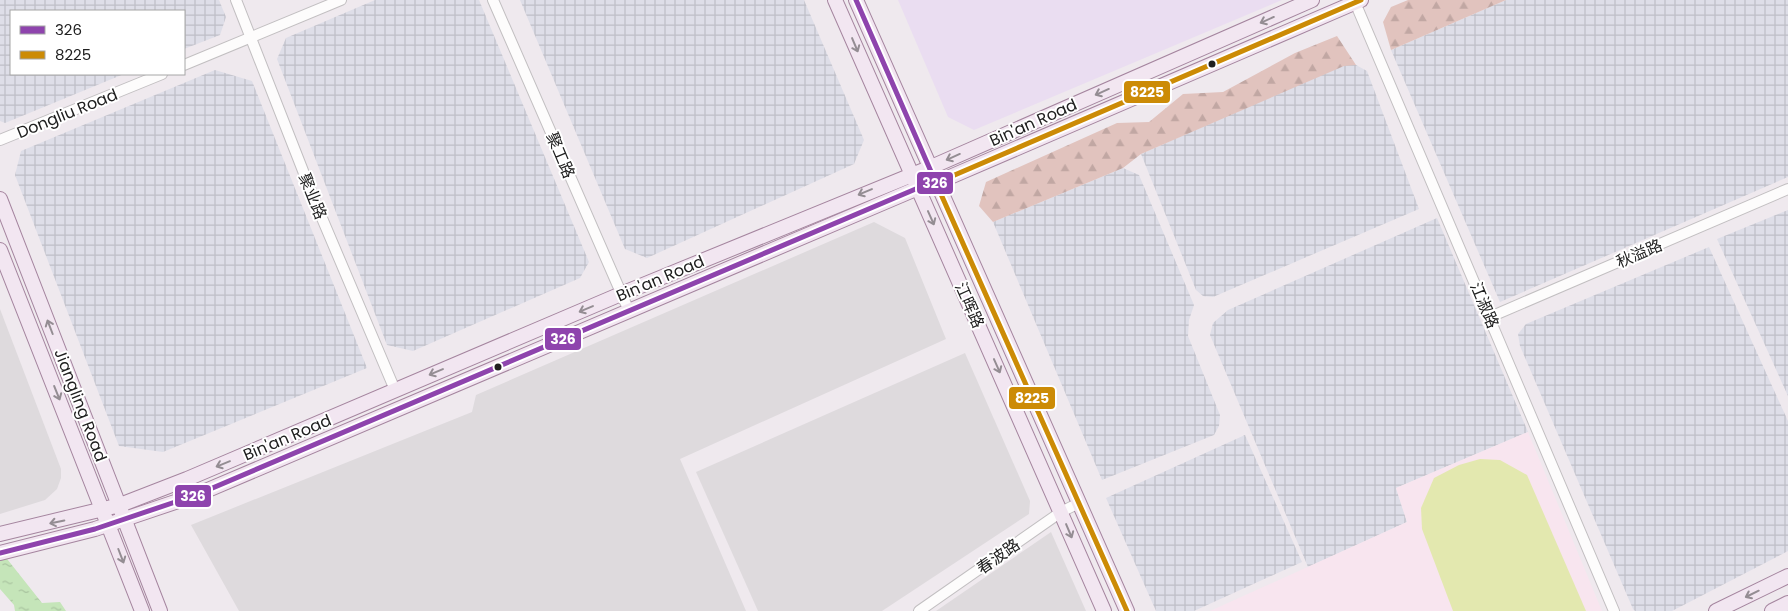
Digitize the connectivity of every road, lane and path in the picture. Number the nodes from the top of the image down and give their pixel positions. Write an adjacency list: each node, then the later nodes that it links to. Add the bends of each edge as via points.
1 (236, 0): 8 (street, 聚业路)
2 (341, 0): 8 (street)
3 (493, 0): 19 (street, 聚工路)
4 (835, 0): 13 (main road, 江晖路, one-way to 13)
5 (856, 0): 12 (main road, 江晖路)
6 (1312, 0): 12 (main road, Bin'an Road, one-way to 12)
7 (1357, 1): 14 (main road, Bin'an Road); 21 (street, 江淑路)
8 (250, 37): 9 (street); 22 (street, 聚业路)
9 (185, 65)
10 (160, 75): 11 (street, Dongliu Road)
11 (0, 140)
12 (928, 168): 13 (main road, Bin'an Road); 14 (main road, 江晖路)
13 (910, 174): 15 (main road, 江晖路); 19 (main road, Bin'an Road, one-way to 19)
14 (936, 183): 15 (main road, Bin'an Road); 23 (main road, 江晖路)
15 (918, 188): 20 (main road, Bin'an Road); 26 (main road, 江晖路, one-way to 26)
16 (1788, 189): 21 (street, 秋溢路)
17 (0, 199): 24 (main road, Jiangling Road, one-way to 17)
18 (0, 250): 25 (main road, Jiangling Road, one-way to 25)
19 (621, 294): 20 (street, 聚工路); 22 (main road, Bin'an Road, one-way to 22)
20 (629, 311): 27 (main road, Bin'an Road, via 196,495)
21 (1490, 317): 38 (street, 江淑路)
22 (395, 390): 24 (main road, Bin'an Road, one-way to 24)
23 (1079, 503): 26 (street, 春波路); 37 (main road, 江晖路)
24 (120, 506): 25 (main road, Bin'an Road); 27 (main road, Jiangling Road)
25 (104, 510): 28 (main road, Jiangling Road); 29 (main road, Bin'an Road, one-way to 29)
26 (1061, 512): 35 (street, 春波路); 36 (main road, 江晖路, one-way to 36)
27 (125, 520): 28 (main road, Bin'an Road); 34 (main road, Jiangling Road)
28 (109, 524): 30 (main road, Bin'an Road); 33 (main road, Jiangling Road, one-way to 33)
29 (0, 534)
30 (2, 553)
31 (1788, 576): 39 (main road, one-way to 39)
32 (1788, 603): 40 (main road)
33 (142, 611)
34 (160, 611)
35 (919, 611)
36 (1104, 611)
37 (1127, 611)
38 (1614, 611)
39 (1716, 611)
40 (1772, 611)

